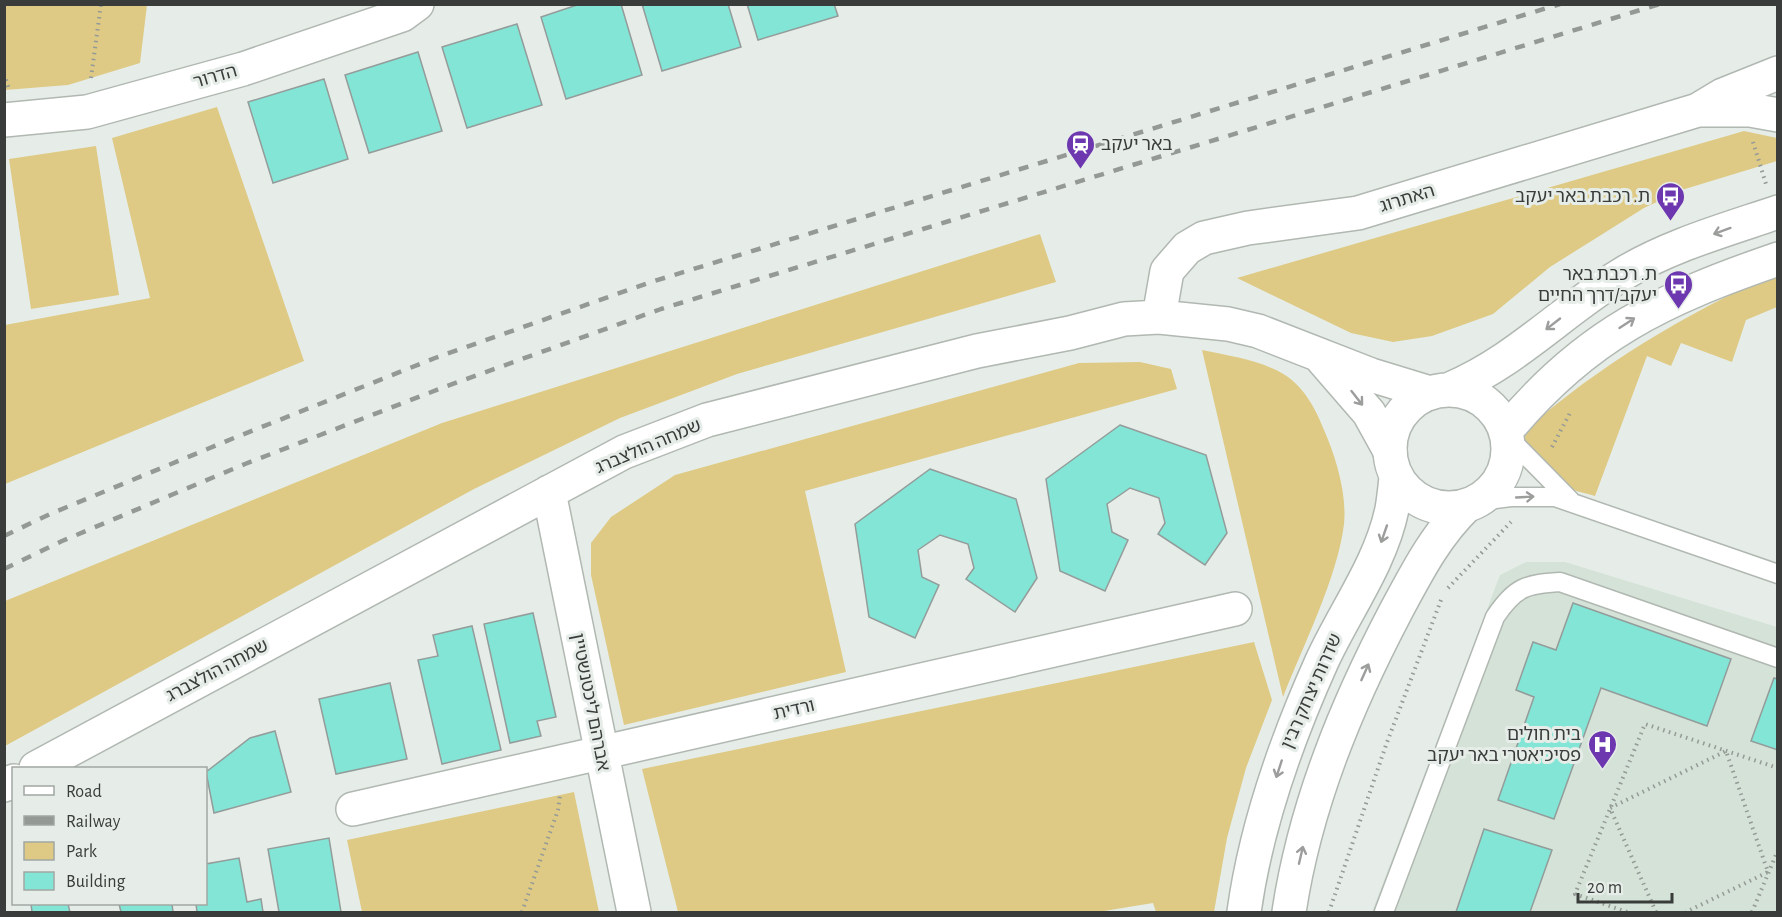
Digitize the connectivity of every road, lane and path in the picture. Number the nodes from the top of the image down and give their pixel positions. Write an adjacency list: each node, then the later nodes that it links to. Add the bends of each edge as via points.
1 (101, 4): 6 (path)
2 (417, 4): 6 (street, הדרור, via 402,15 243,69)
3 (1778, 73): 4 (street, האתרוג, via 1723,94)
4 (1698, 110): 5 (street, האתרוג); 11 (street, האתרוג, via 1358,213 1204,238 1186,248 1167,271)
5 (1743, 110): 7 (street, האתרוג); 9 (path)
6 (87, 112): 8 (street, הדרור)
7 (1778, 115)
8 (4, 120)
9 (1776, 212): 13 (street, one-way to 13, via 1649,259 1593,294 1510,358)
10 (1778, 259): 15 (street, one-way to 10, via 1556,377 1599,341 1635,318 1714,281)
11 (1159, 317): 12 (street, שמחה הולצברג, via 1258,331); 18 (street, שמחה הולצברג, via 1124,319 977,351 707,420 624,452)
12 (1317, 354): 13 (street, שמחה הולצברג); 16 (street, שמחה הולצברג, one-way to 16, via 1369,413)
13 (1440, 391): 15 (street, via 1470,393 1488,404); 16 (street, via 1412,403 1398,418 1391,437)
14 (1573, 407): 17 (path)
15 (1506, 433): 17 (lane); 21 (street, via 1509,455 1504,473 1494,489)
16 (1393, 464): 21 (street, via 1408,493 1424,504 1442,509); 36 (street, שדרות יצחק רבין, one-way to 36, via 1392,508 1385,534 1288,740 1263,821)
17 (1540, 470): 20 (lane)
18 (549, 492): 26 (street, אברהם ליכטנשטיין); 28 (street, שמחה הולצברג)
19 (1536, 496): 20 (lane); 21 (lane, one-way to 19); 38 (path, via 1444,592)
20 (1571, 502): 22 (lane)
21 (1473, 503): 37 (street, one-way to 21, via 1305,834 1330,752 1371,658 1439,533)
22 (1778, 574)
23 (1235, 609): 26 (street, ורדית)
24 (1778, 658): 39 (lane, via 1560,582 1529,584 1505,601 1495,617)
25 (1726, 751): 29 (path); 30 (path); 30 (path, via 1645,724); 33 (path)
26 (602, 753): 27 (street, ורדית); 35 (street, אברהם ליכטנשטיין)
27 (563, 762): 31 (street, ורדית); 34 (path, via 558,810)
28 (38, 767)
29 (1778, 768)
30 (1610, 808): 40 (path, via 1575,894); 41 (path)
31 (353, 809)
32 (1778, 850): 33 (path)
33 (1768, 873): 42 (path); 43 (path)
34 (522, 912)
35 (634, 912)
36 (1244, 912)
37 (1289, 912)
38 (1329, 912)
39 (1384, 912)
40 (1627, 912)
41 (1656, 912)
42 (1686, 912)
43 (1752, 912)

